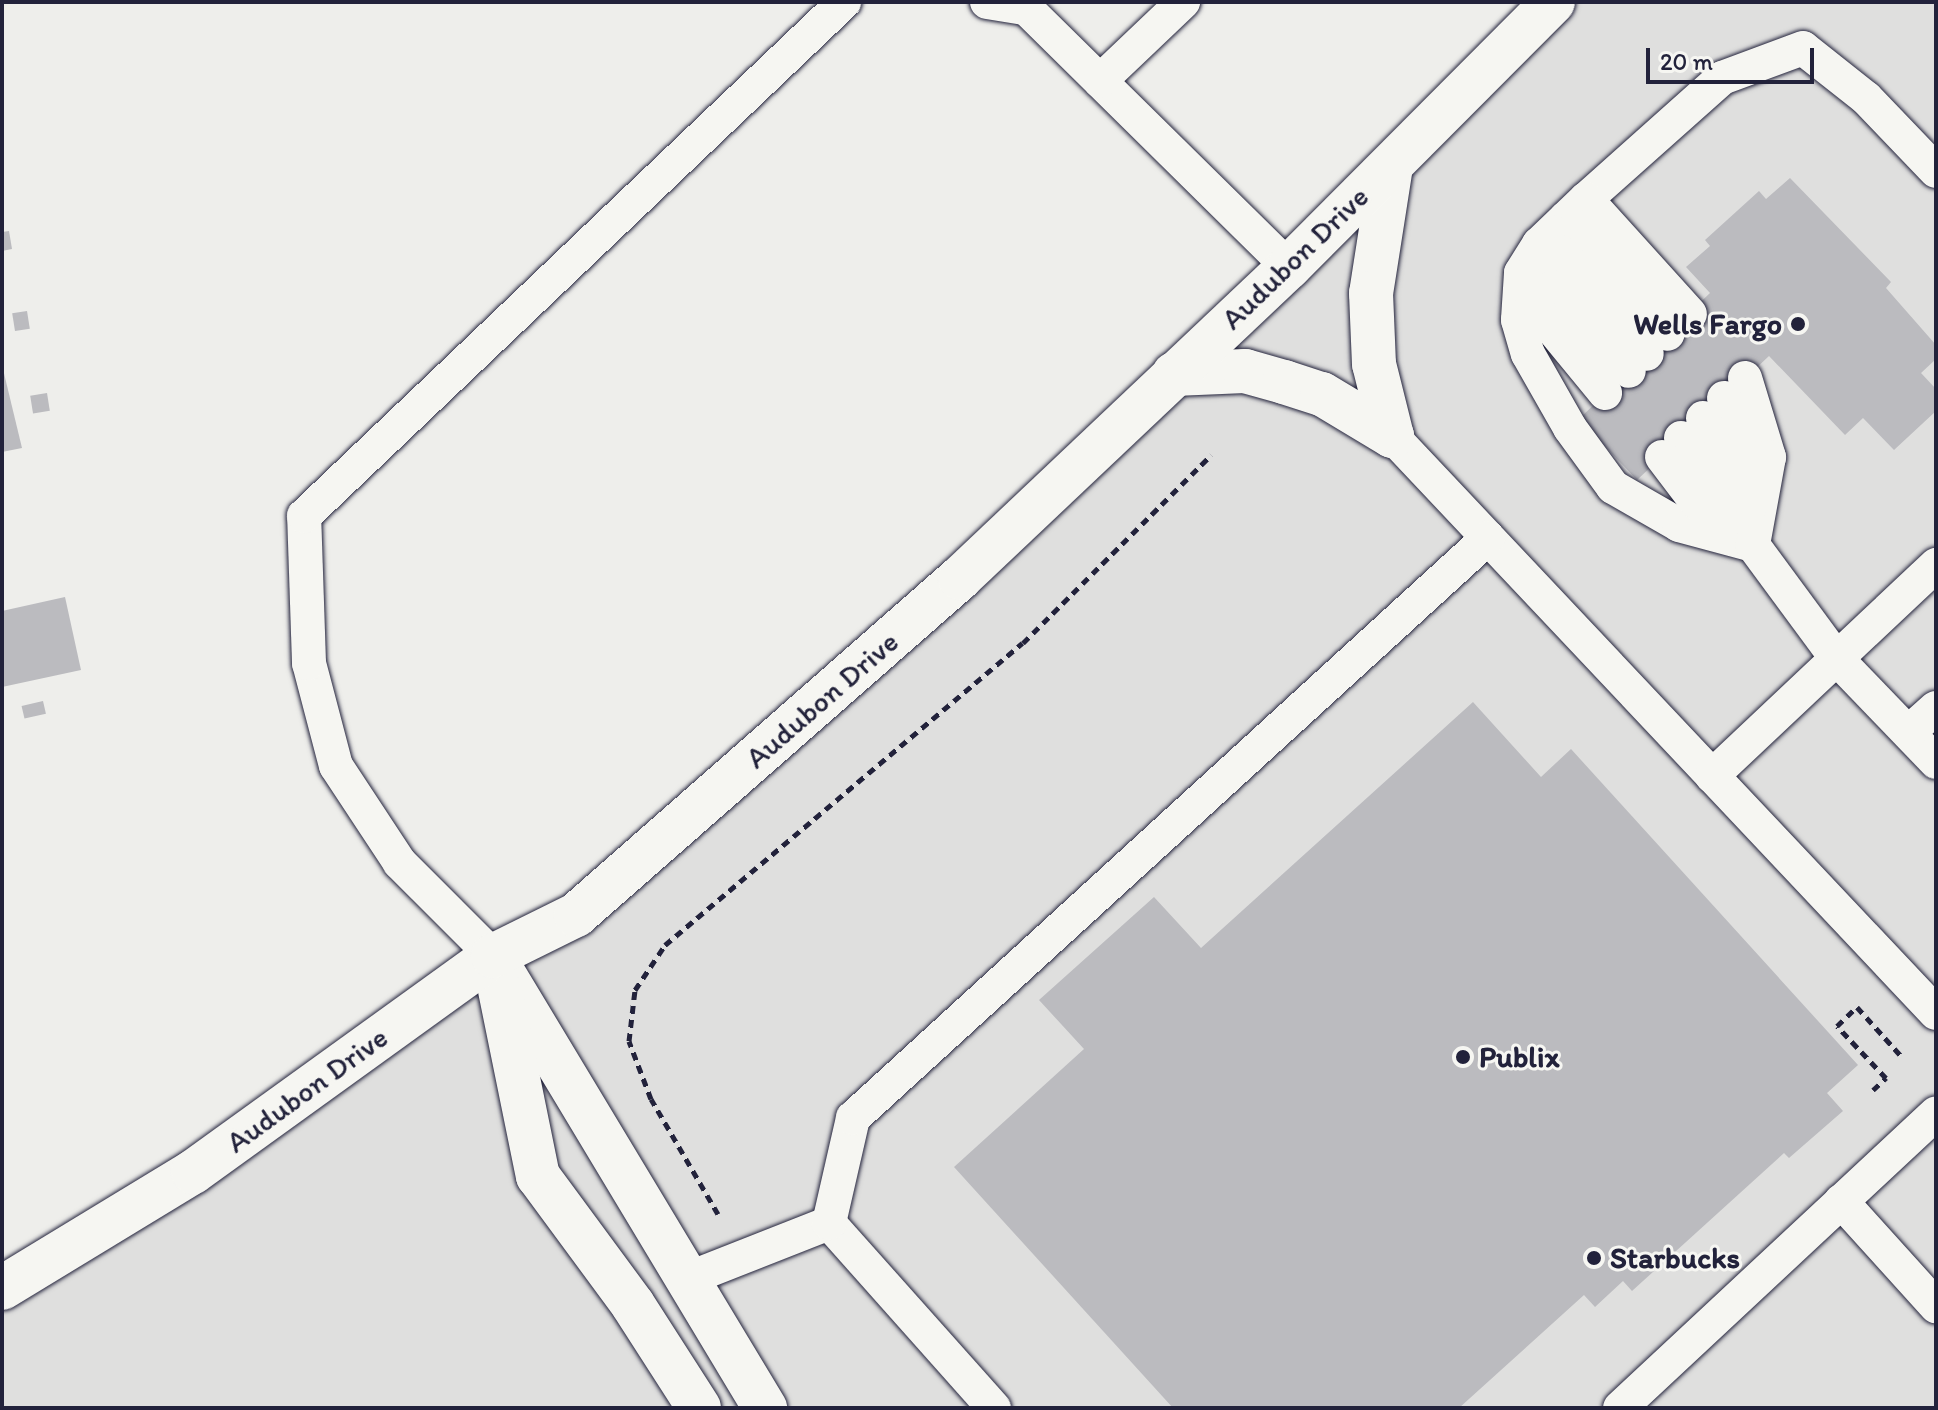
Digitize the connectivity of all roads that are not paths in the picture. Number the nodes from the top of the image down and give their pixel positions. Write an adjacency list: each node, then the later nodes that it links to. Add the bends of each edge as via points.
1 (844, 2): 22 (lane, via 304,516 309,663 336,766 400,863)
2 (987, 2): 5 (lane)
3 (1183, 2): 6 (lane)
4 (1553, 2): 7 (street, Audubon Drive)
5 (1027, 5): 6 (lane)
6 (1100, 81): 10 (lane)
7 (1391, 166): 10 (street, Audubon Drive); 13 (street, via 1371,293 1374,364)
8 (1936, 171): 9 (lane, via 1866,98 1803,48 1722,78)
9 (1553, 233): 9 (lane, via 1543,269 1553,287 1648,353); 15 (lane, via 1518,320 1528,354 1570,428 1613,487 1679,525)
10 (1289, 267): 11 (street, Audubon Drive)
11 (1174, 374): 13 (street, via 1245,371 1284,382 1322,394); 22 (street, Audubon Drive, via 960,578 576,915)
12 (1703, 418): 15 (lane); 15 (lane, via 1697,503); 15 (lane, via 1769,457)
13 (1392, 436): 14 (lane)
14 (1488, 538): 21 (lane); 26 (lane, via 853,1118)
15 (1753, 545): 17 (lane)
16 (1936, 565): 17 (lane)
17 (1837, 659): 19 (lane); 21 (lane)
18 (1936, 708): 19 (lane)
19 (1909, 732): 20 (lane)
20 (1936, 762)
21 (1712, 776): 23 (lane)
22 (493, 956): 27 (street); 28 (street, Audubon Drive, via 193,1172); 30 (street, via 538,1176 633,1305)
23 (1936, 1013)
24 (1936, 1113): 25 (lane)
25 (1841, 1201): 29 (lane); 33 (lane)
26 (829, 1223): 27 (lane); 32 (lane)
27 (687, 1279): 31 (street)
28 (2, 1288)
29 (1936, 1306)
30 (699, 1408)
31 (765, 1408)
32 (994, 1408)
33 (1620, 1408)

